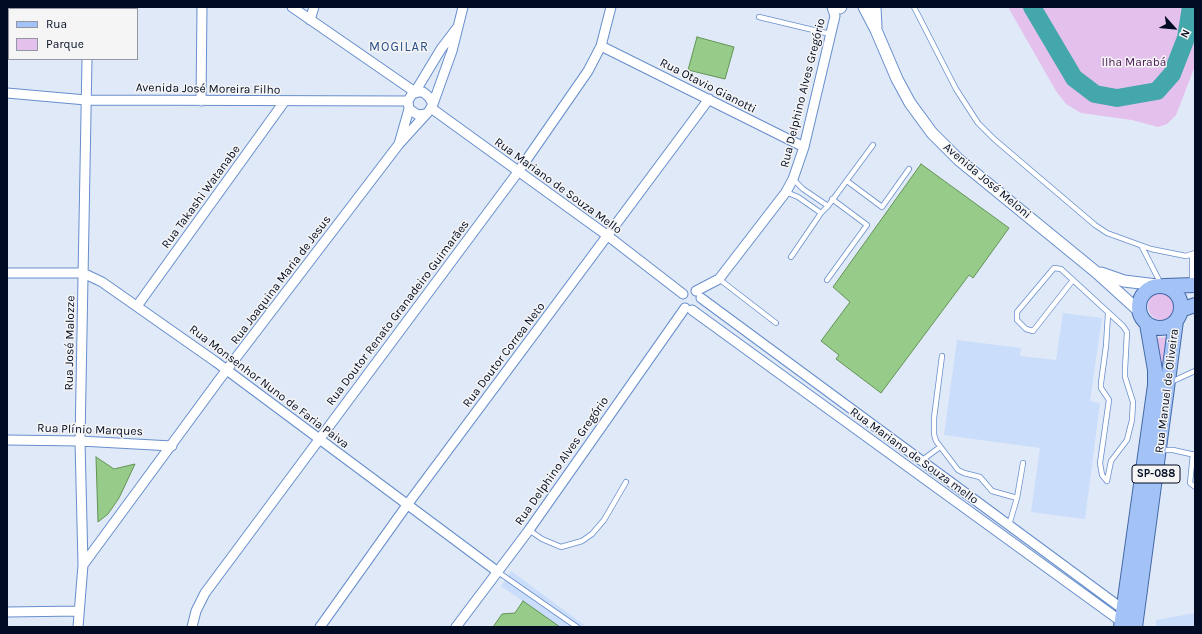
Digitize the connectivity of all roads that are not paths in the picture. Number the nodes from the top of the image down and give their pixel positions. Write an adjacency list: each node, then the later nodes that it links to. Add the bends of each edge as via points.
1 (202, 7): 21 (street)
2 (292, 7): 11 (street, Rua Mariano de Souza Mello)
3 (314, 7): 11 (street)
4 (463, 7): 12 (street)
5 (611, 7): 15 (street, Rua Doutor Renato Granadeiro Guimarães)
6 (864, 7): 13 (street, Avenida José Meloni)
7 (875, 7): 13 (street)
8 (914, 7): 37 (lane, via 956,89 978,123 1095,225 1107,233)
9 (838, 9): 14 (street, Rua Delphino Alves Gregório)
10 (759, 17): 14 (lane)
11 (310, 20): 17 (street, Rua Mariano de Souza Mello)
12 (457, 28): 17 (street, via 441,49); 24 (street, via 452,51)
13 (876, 30): 40 (street, Avenida José Meloni, via 910,103 932,133 959,160)
14 (830, 34): 27 (street, Rua Delphino Alves Gregório)
15 (601, 46): 19 (street, Rua Otavio Gianotti); 29 (street, Rua Doutor Renato Granadeiro Guimarães, via 588,71)
16 (87, 60): 20 (street, Rua José Malozze)
17 (416, 92): 23 (street); 24 (street, Rua Mariano de Souza Mello, via 427,94)
18 (7, 93): 20 (street, Avenida José Moreira Filho)
19 (709, 99): 27 (street, Rua Otavio Gianotti); 36 (street, Rua Doutor Correa Neto)
20 (86, 100): 21 (street, Avenida José Moreira Filho); 42 (street, Rua José Malozze)
21 (201, 101): 22 (street, Avenida José Moreira Filho)
22 (284, 102): 23 (street, Avenida José Moreira Filho); 51 (street, Rua Takashi Watanabe)
23 (409, 105): 24 (street, Avenida José Moreira Filho, via 414,114); 25 (street)
24 (430, 109): 25 (street, Rua Joaquina Maria de Jesus); 29 (street, Rua Mariano de Souza Mello)
25 (399, 144): 60 (street, Rua Joaquina Maria de Jesus)
26 (873, 145): 31 (lane)
27 (804, 147): 30 (street, Rua Delphino Alves Gregório)
28 (909, 169): 31 (lane, via 882,207)
29 (518, 172): 36 (street, Rua Mariano de Souza Mello); 63 (street, Rua Doutor Renato Granadeiro Guimarães)
30 (793, 179): 32 (street, Rua Delphino Alves Gregório); 34 (lane, via 806,192)
31 (847, 181): 33 (lane)
32 (786, 192): 35 (lane, via 798,197); 43 (street, Rua Delphino Alves Gregório)
33 (832, 199): 34 (lane); 44 (lane, via 867,225)
34 (828, 206): 35 (lane)
35 (820, 213): 39 (lane)
36 (608, 236): 48 (street, Rua Mariano de Souza Mello); 75 (street, Rua Doutor Correa Neto)
37 (1142, 247): 38 (lane, via 1186,256); 46 (lane)
38 (1194, 254): 47 (lane)
39 (791, 258)
40 (1096, 272): 46 (street, Avenida José Meloni, via 1124,281); 53 (street, Avenida José Meloni)
41 (7, 273): 42 (street, Rua Monsenhor Nuno de Faria Paiva)
42 (83, 273): 51 (street, Rua Monsenhor Nuno de Faria Paiva, via 102,282); 65 (street, Rua José Malozze)
43 (719, 279): 49 (street, Rua Delphino Alves Gregório); 56 (lane)
44 (827, 280)
45 (1073, 280): 45 (lane, via 1061,269 1054,268 1017,312 1016,320 1026,329 1033,331); 54 (lane)
46 (1161, 285): 47 (main road, Avenida José Meloni); 53 (main road, via 1151,287 1141,297); 55 (main road, SP-088, via 1176,292 1181,304)
47 (1193, 285)
48 (683, 294): 49 (street, via 689,290); 52 (street, via 681,301)
49 (699, 295): 52 (street, via 699,306); 70 (street, Rua Mariano de Souza mello)
50 (1195, 304): 55 (main road)
51 (137, 306): 60 (street, Rua Monsenhor Nuno de Faria Paiva)
52 (689, 309): 77 (street, Rua Delphino Alves Gregório); 82 (street, Rua Mariano de Souza mello)
53 (1139, 311): 57 (main road, SP-088)
54 (1108, 314): 54 (lane, via 1101,388 1109,400 1100,463 1106,481 1111,461 1125,444 1129,433 1133,402 1125,377 1127,332)
55 (1178, 316): 57 (main road, via 1171,325 1159,328); 62 (main road, Rua Manuel de Oliveira / SP-088)
56 (776, 323)
57 (1147, 324): 82 (main road, Rua Manuel de Oliveira / SP-088, via 1155,385)
58 (942, 356): 67 (lane, via 934,434)
59 (1195, 364): 61 (lane)
60 (227, 371): 63 (street, Rua Monsenhor Nuno de Faria Paiva); 66 (street, Rua Joaquina Maria de Jesus)
61 (1194, 371): 62 (lane)
62 (1168, 384): 68 (main road, Rua Manuel de Oliveira / SP-088)
63 (319, 439): 75 (street, Rua Monsenhor Nuno de Faria Paiva); 84 (street, Rua Doutor Renato Granadeiro Guimarães, via 205,593)
64 (7, 440): 65 (street, Rua Plínio Marques)
65 (80, 441): 66 (street, Rua Plínio Marques); 78 (street, Rua José Malozze)
66 (172, 446): 78 (street, Rua Joaquina Maria de Jesus)
67 (940, 447): 70 (lane); 74 (lane, via 958,470 980,477 992,491)
68 (1160, 450): 69 (lane); 88 (main road, Rua Manuel de Oliveira / SP-088)
69 (1194, 454): 73 (lane, via 1190,483)
70 (921, 461): 76 (street, Rua Mariano de Souza mello)
71 (1023, 463): 74 (lane)
72 (626, 482): 77 (lane, via 604,520 582,541 561,547)
73 (1195, 487)
74 (1018, 498): 76 (lane)
75 (406, 505): 79 (street, Rua Monsenhor Nuno de Faria Paiva); 85 (street, Rua Doutor Correa Neto)
76 (1009, 525): 82 (street, Rua Mariano de Souza mello)
77 (529, 530): 79 (street, Rua Delphino Alves Gregório)
78 (83, 565): 80 (street, Rua José Malozze)
79 (498, 572): 86 (street, Rua Delphino Alves Gregório); 87 (lane)
80 (79, 611): 81 (street); 83 (street, Rua José Malozze)
81 (7, 612)
82 (1122, 620)
83 (78, 627)
84 (192, 627)
85 (320, 627)
86 (456, 627)
87 (577, 627)
88 (1135, 627)

